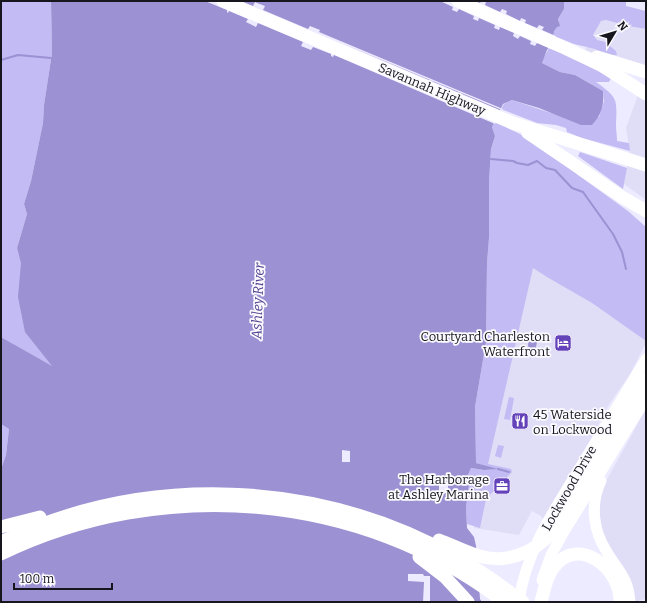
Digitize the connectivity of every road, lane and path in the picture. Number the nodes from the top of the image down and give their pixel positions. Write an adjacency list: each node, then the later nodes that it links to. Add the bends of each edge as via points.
1 (223, 1): 6 (highway, Savannah Highway)
2 (458, 1): 3 (highway)
3 (565, 48): 4 (highway); 5 (highway, via 601,65)
4 (646, 72)
5 (646, 94)
6 (511, 122): 7 (highway, Savannah Highway); 8 (highway)
7 (646, 165)
8 (622, 197): 9 (highway); 10 (highway)
9 (646, 211)
10 (646, 218)
11 (646, 359): 23 (main road, Lockwood Drive, via 557,505 530,556 521,585)
12 (646, 379): 16 (highway, via 557,527 532,550 520,555 492,558 480,556 410,528)
13 (646, 398): 14 (main road, Lockwood Drive)
14 (618, 445): 25 (main road, Lockwood Drive, via 551,555 538,589); 28 (main road, via 598,488 594,514 600,542 624,578)
15 (99, 506): 16 (highway, via 171,495 242,494 290,499); 17 (highway); 19 (highway, via 20,532)
16 (360, 515): 24 (highway, via 458,558)
17 (1, 527)
18 (380, 534): 20 (highway, via 299,512 251,506 179,506 132,511 86,522 55,531); 21 (highway, via 426,562 445,577); 22 (highway, via 455,569)
19 (1, 542)
20 (1, 554)
21 (468, 602)
22 (504, 602)
23 (519, 602)
24 (523, 602)
25 (537, 602)
26 (541, 602): 27 (highway, via 549,574 554,567 562,559 580,554 599,561 611,573 619,589)
27 (620, 602)
28 (630, 602)

